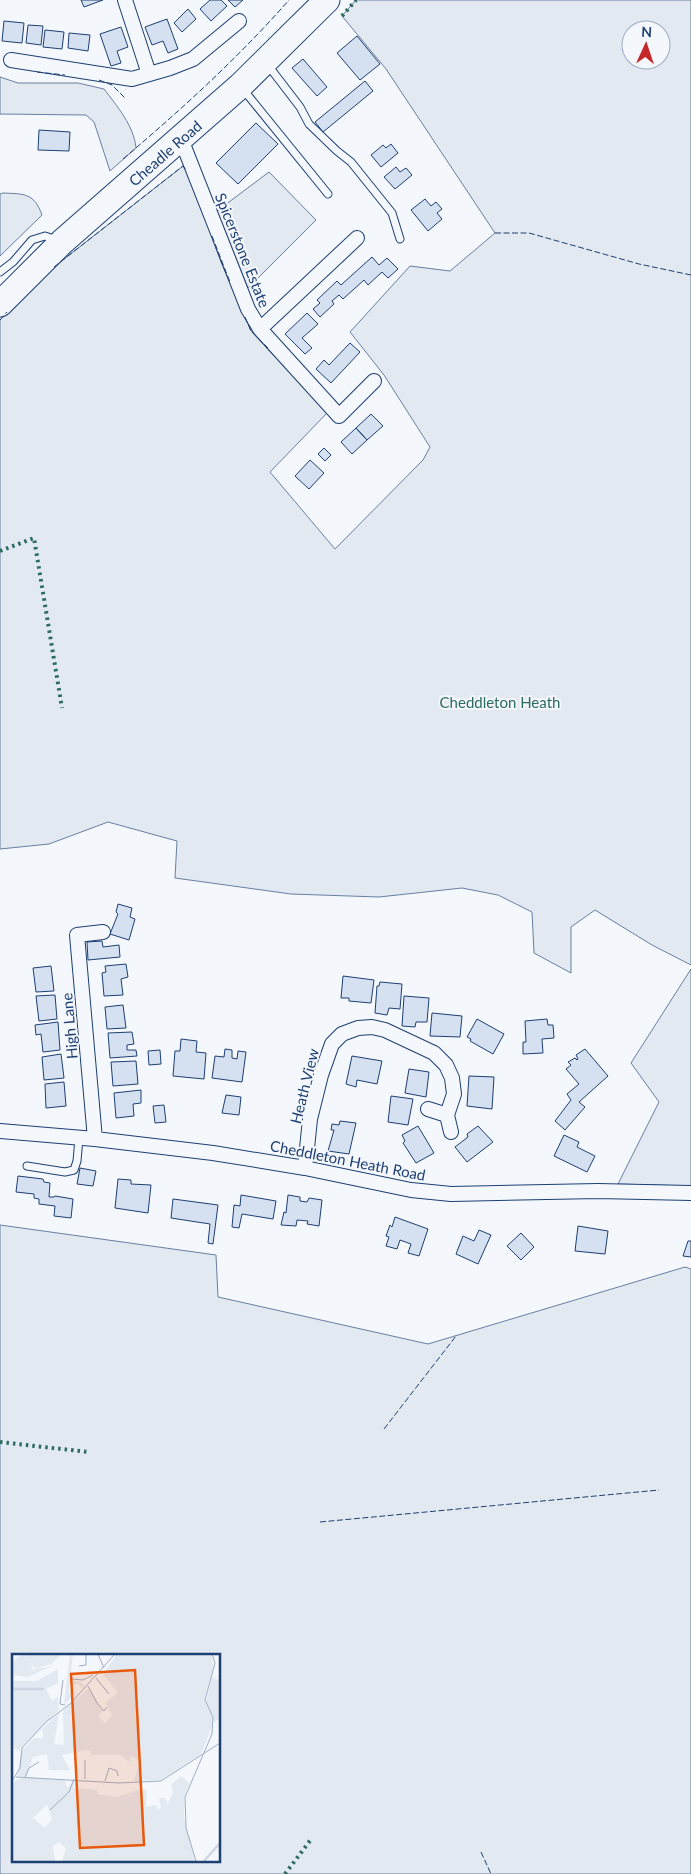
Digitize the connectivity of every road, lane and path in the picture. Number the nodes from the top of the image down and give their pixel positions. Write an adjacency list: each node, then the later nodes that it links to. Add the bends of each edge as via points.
1 (125, 0): 6 (street)
2 (327, 0): 5 (highway, Cheadle Road)
3 (239, 21): 6 (street, via 193,58)
4 (12, 60): 6 (street, via 123,79)
5 (266, 62): 7 (highway, Cheadle Road); 11 (lane, via 309,124 351,162 392,213)
6 (149, 74)
7 (240, 86): 8 (highway, Cheadle Road); 9 (lane)
8 (181, 139): 12 (highway, Cheadle Road); 15 (street, Spicerstone Estate, via 248,309)
9 (328, 194)
10 (357, 238): 15 (street)
11 (400, 238)
12 (62, 242): 13 (lane, via 45,236 32,240); 14 (highway, Cheadle Road)
13 (0, 272)
14 (0, 304)
15 (260, 329): 16 (street, Spicerstone Estate, via 338,416)
16 (374, 381)
17 (103, 932): 23 (street, High Lane, via 78,935)
18 (428, 1109): 19 (street)
19 (447, 1115): 21 (street, Heath View); 25 (street, Heath View, via 454,1094 452,1078 446,1065 434,1053 385,1030 358,1028 342,1034 332,1044 310,1119)
20 (0, 1131): 22 (street, Cheddleton Heath Road)
21 (451, 1132)
22 (79, 1138): 23 (street, Cheddleton Heath Road); 24 (lane, via 74,1170 65,1172)
23 (95, 1139): 25 (street, Cheddleton Heath Road)
24 (27, 1166)
25 (305, 1168): 26 (street, Cheddleton Heath Road, via 411,1190 451,1194)
26 (691, 1193)

